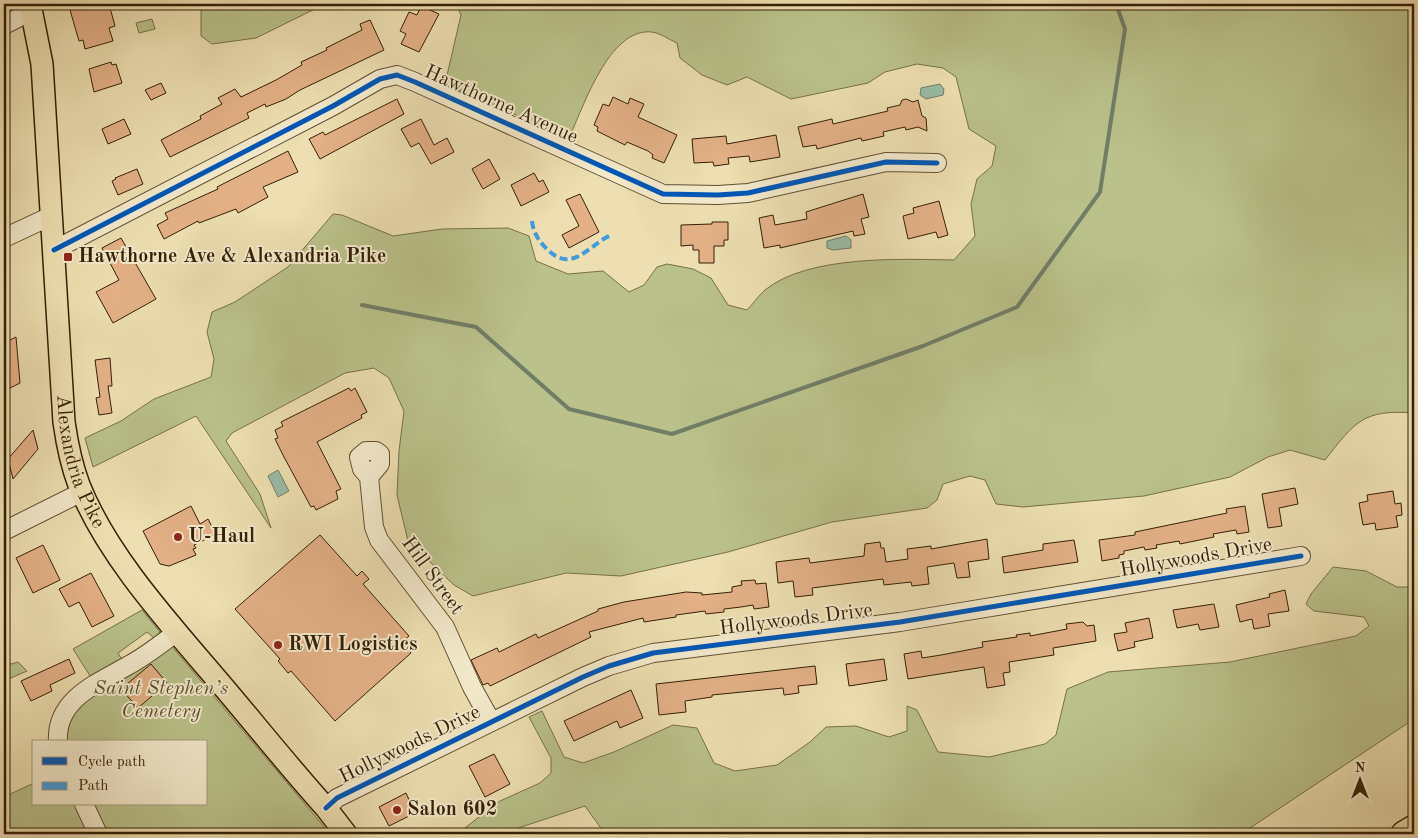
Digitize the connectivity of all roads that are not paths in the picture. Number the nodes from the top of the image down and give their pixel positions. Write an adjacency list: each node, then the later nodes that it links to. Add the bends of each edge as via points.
1 (31, 8): 2 (street); 4 (main road, Alexandria Pike, via 42,64)
2 (4, 25)
3 (937, 163): 6 (street, Hawthorne Avenue, via 886,162 748,193 663,194 415,82 392,75)
4 (51, 216): 5 (street); 6 (main road, Alexandria Pike)
5 (4, 238)
6 (54, 250): 8 (main road, Alexandria Pike, via 64,422)
7 (369, 477): 12 (street, Hill Street, via 374,526 379,540 445,627)
8 (82, 492): 9 (street); 11 (main road, Alexandria Pike, via 107,540)
9 (4, 531)
10 (1301, 556): 12 (street, Hollywoods Drive, via 900,622 653,653 583,677)
11 (177, 632): 13 (street, via 78,695 60,722); 15 (main road, Alexandria Pike)
12 (491, 722): 15 (street, Hollywoods Drive, via 337,798)
13 (58, 740)
14 (85, 806): 17 (street)
15 (326, 808): 18 (main road, Alexandria Pike)
16 (1414, 828): 19 (highway)
17 (98, 834)
18 (346, 834)
19 (1404, 834)

